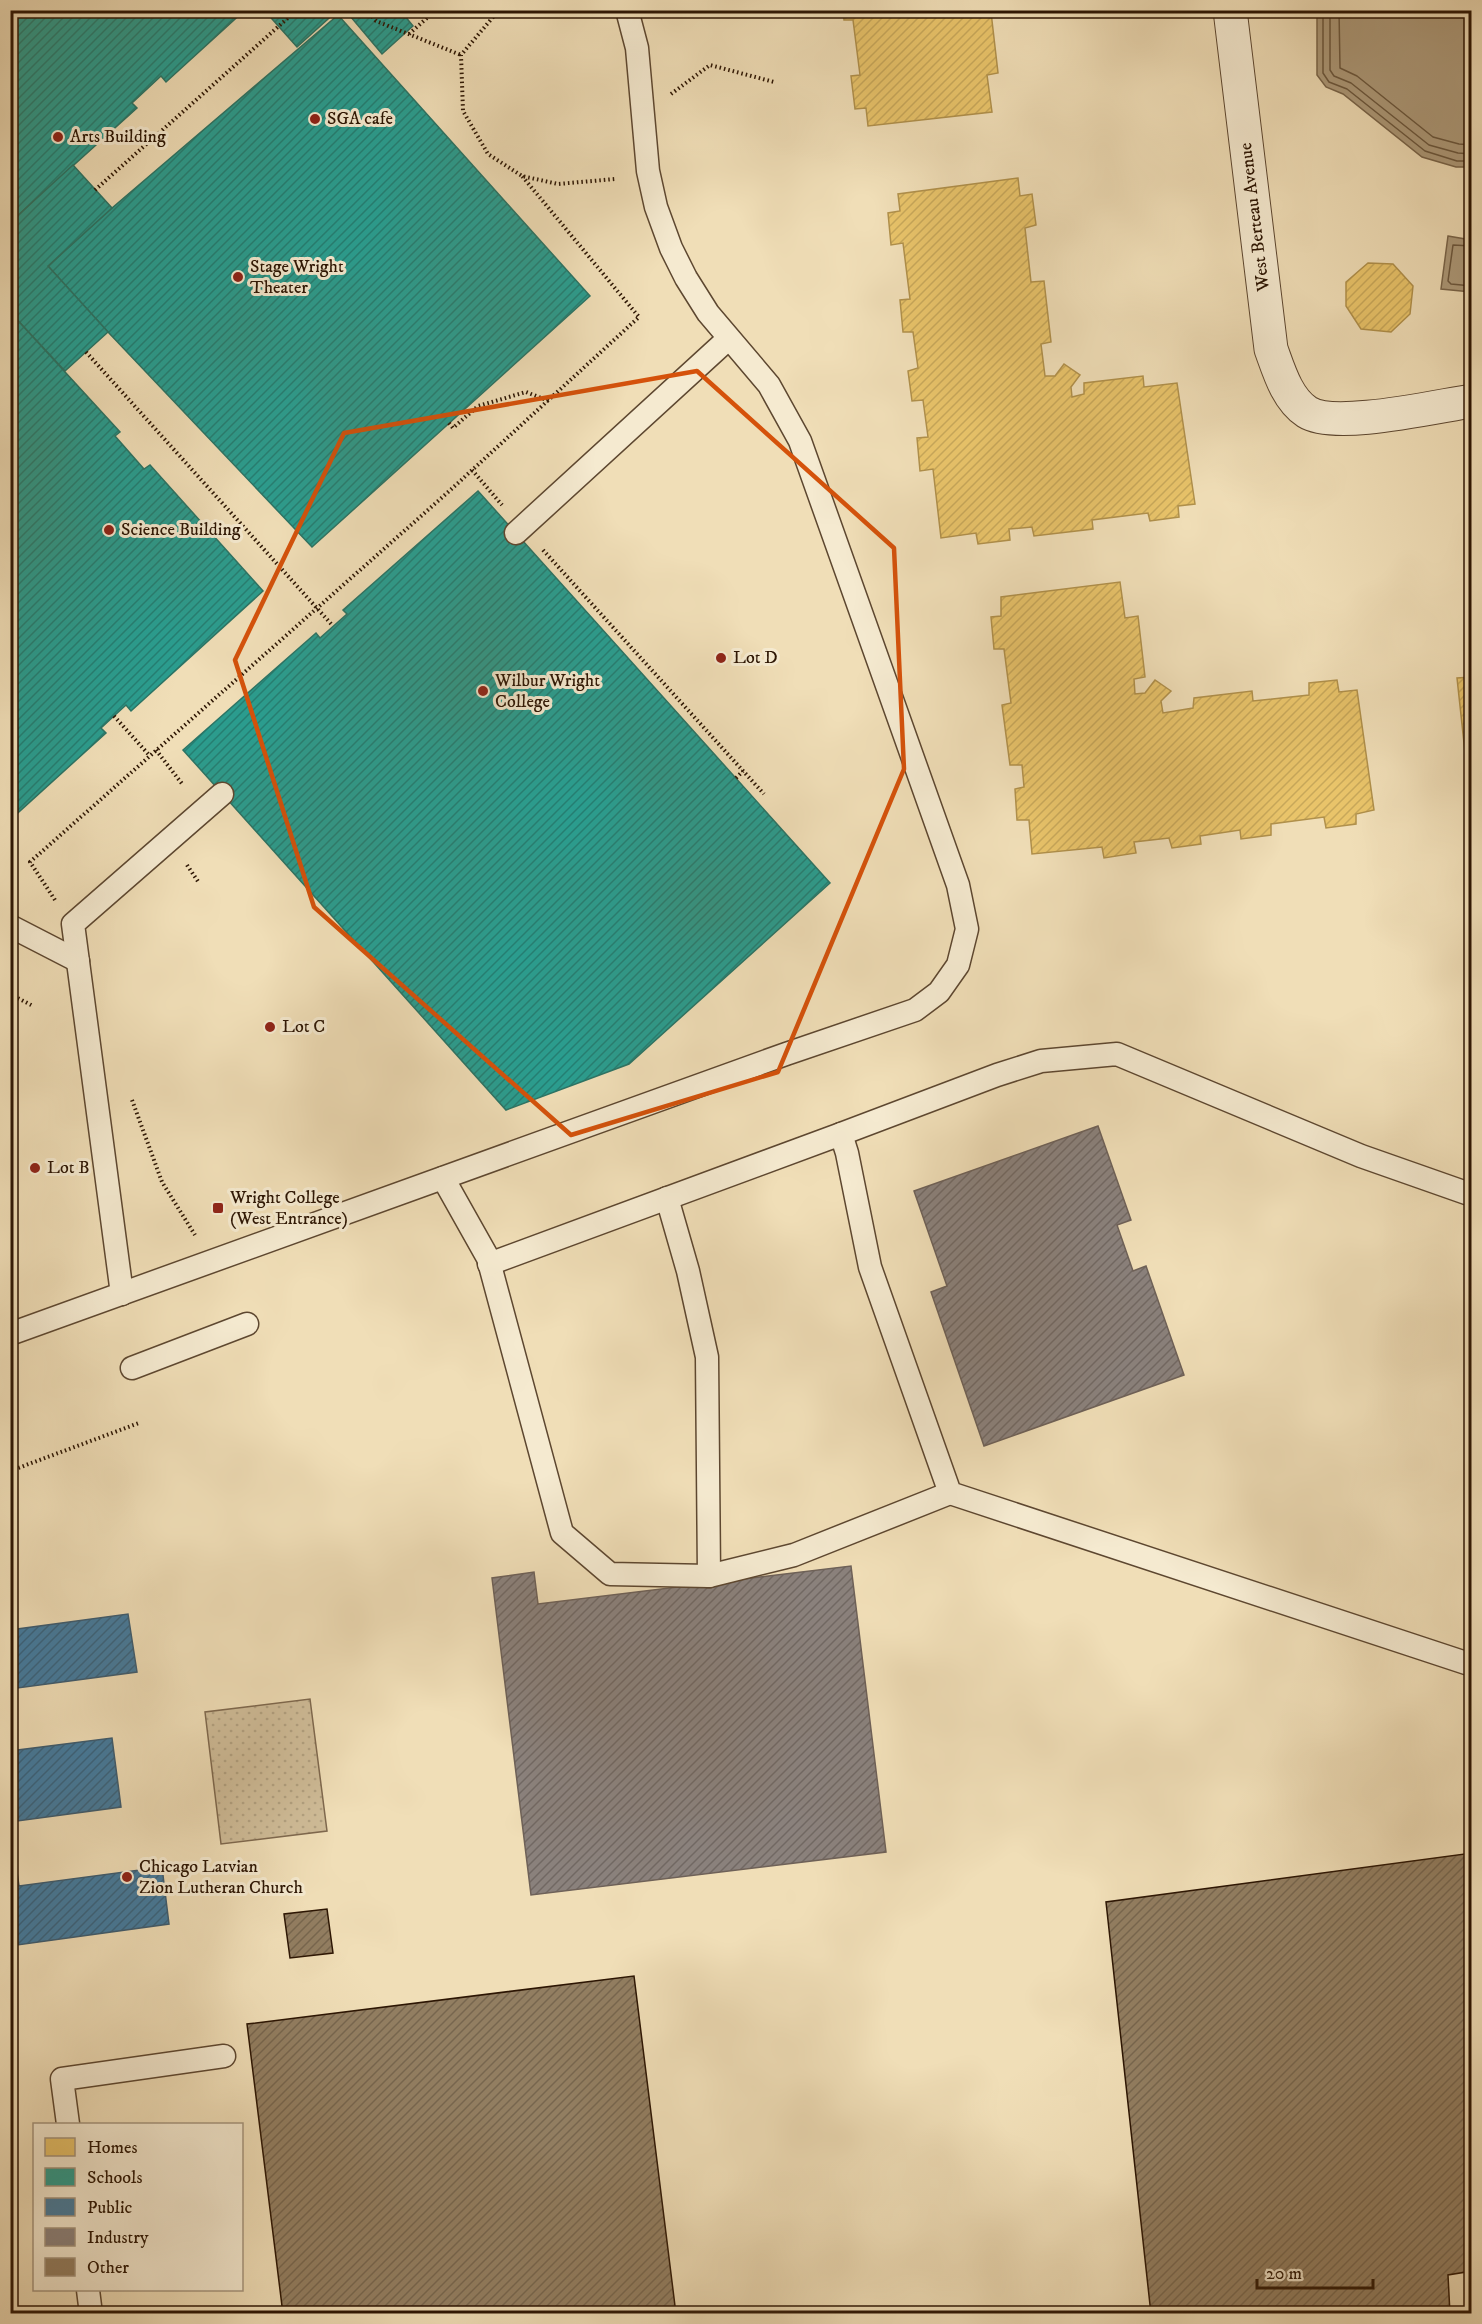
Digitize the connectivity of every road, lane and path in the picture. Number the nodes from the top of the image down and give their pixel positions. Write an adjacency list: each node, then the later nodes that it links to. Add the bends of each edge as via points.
1 (297, 10): 13 (path)
2 (366, 10): 7 (path, via 376,21)
3 (436, 10): 7 (path)
4 (499, 10): 8 (path)
5 (627, 10): 14 (lane, via 636,48 645,150 656,207 686,278)
6 (1230, 10): 17 (street, West Berteau Avenue, via 1271,349 1290,394 1307,412 1326,419 1348,420)
7 (409, 34): 8 (path)
8 (461, 55): 11 (path, via 463,111 488,154)
9 (774, 82): 10 (path, via 710,65)
10 (666, 98)
11 (522, 176): 12 (path, via 558,184); 16 (path, via 639,317)
12 (615, 179)
13 (95, 190)
14 (728, 339): 21 (lane); 42 (lane, via 769,385 800,441 958,885 967,930 958,965 939,992 915,1010)
15 (87, 352): 23 (path)
16 (549, 401): 18 (path, via 526,392 478,406 453,428); 19 (path)
17 (1472, 401)
18 (449, 423)
19 (472, 470): 20 (path); 23 (path)
20 (505, 508)
21 (516, 533)
22 (538, 544): 28 (path)
23 (318, 607): 24 (path); 26 (path)
24 (333, 626)
25 (114, 716): 27 (path)
26 (156, 750): 27 (path); 30 (path)
27 (150, 756): 35 (path, via 30,862)
28 (743, 771): 29 (path); 32 (path)
29 (736, 778)
30 (185, 788)
31 (222, 794): 37 (lane, via 73,924)
32 (764, 794)
33 (183, 860): 34 (path)
34 (199, 883)
35 (55, 900)
36 (10, 926): 37 (lane)
37 (78, 961): 47 (lane)
38 (10, 994): 39 (path)
39 (33, 1006)
40 (132, 1100): 45 (path, via 162,1182)
41 (841, 1134): 43 (lane, via 1041,1062 1117,1054 1361,1156); 44 (lane); 53 (lane, via 870,1267)
42 (443, 1178): 46 (lane); 47 (lane)
43 (1472, 1195)
44 (667, 1198): 46 (lane); 54 (lane, via 707,1357)
45 (196, 1236)
46 (489, 1264): 54 (lane, via 562,1533 610,1574)
47 (122, 1294): 49 (lane)
48 (247, 1324): 50 (lane)
49 (10, 1334)
50 (132, 1368)
51 (140, 1423): 52 (path)
52 (10, 1471)
53 (950, 1493): 54 (lane, via 794,1555); 55 (lane)
54 (709, 1576)
55 (1472, 1665)
56 (224, 2056): 57 (lane, via 62,2079)
57 (68, 2123)
58 (88, 2291): 59 (lane)
59 (91, 2313)

